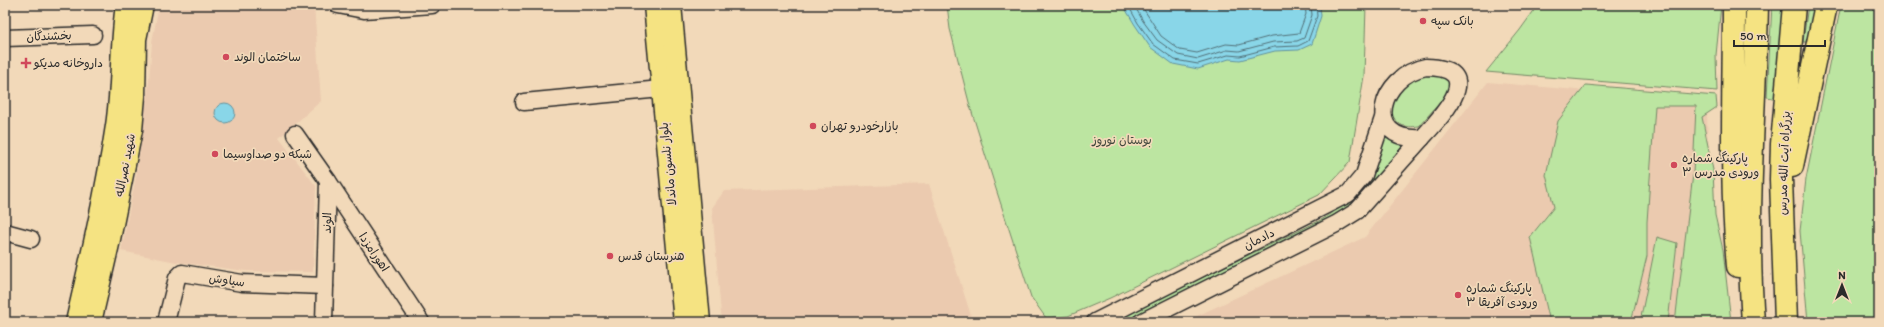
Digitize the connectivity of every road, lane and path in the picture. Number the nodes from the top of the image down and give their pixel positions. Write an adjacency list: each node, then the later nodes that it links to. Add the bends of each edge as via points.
1 (126, 5): 26 (main road, شهید نصرالله, via 121,35 116,125)
2 (142, 5): 27 (main road, شهید نصرالله, via 136,38 132,130)
3 (338, 5): 4 (street, via 364,10)
4 (432, 5)
5 (654, 5): 13 (main road, بلوار نلسون ماندلا)
6 (671, 5): 24 (main road, بلوار نلسون ماندلا)
7 (1734, 5): 25 (highway, via 1734,218 1738,266)
8 (1757, 5): 25 (highway, via 1750,168)
9 (1794, 5): 19 (highway, بزرگراه آیت الله مدرس, via 1782,144)
10 (1826, 5): 19 (highway)
11 (93, 34): 12 (street, بخشندگان)
12 (5, 38)
13 (661, 89): 14 (street); 24 (main road, بلوار نلسون ماندلا)
14 (524, 102)
15 (1383, 118): 17 (street, via 1389,129 1397,136 1409,139); 17 (street, via 1385,102 1392,87 1405,74 1426,67 1445,69 1453,74 1457,82 1457,91 1450,104); 31 (street, دادمان, via 1364,175 1348,194)
16 (295, 134): 18 (street)
17 (1422, 138): 32 (street, دادمان, via 1357,211)
18 (328, 181): 23 (street, الوند); 30 (street, اهورامزدا)
19 (1782, 218): 22 (highway, بزرگراه آیت الله مدرس)
20 (5, 232): 21 (street)
21 (31, 239)
22 (1784, 276): 33 (highway, بزرگراه آیت الله مدرس); 34 (highway)
23 (325, 286): 28 (street, سیاوش, via 242,283 182,273 177,278); 29 (street, الوند)
24 (696, 319)
25 (1753, 319)
26 (76, 322)
27 (91, 322)
28 (166, 322)
29 (324, 322)
30 (421, 322)
31 (1095, 322)
32 (1141, 322)
33 (1786, 322)
34 (1800, 322)

